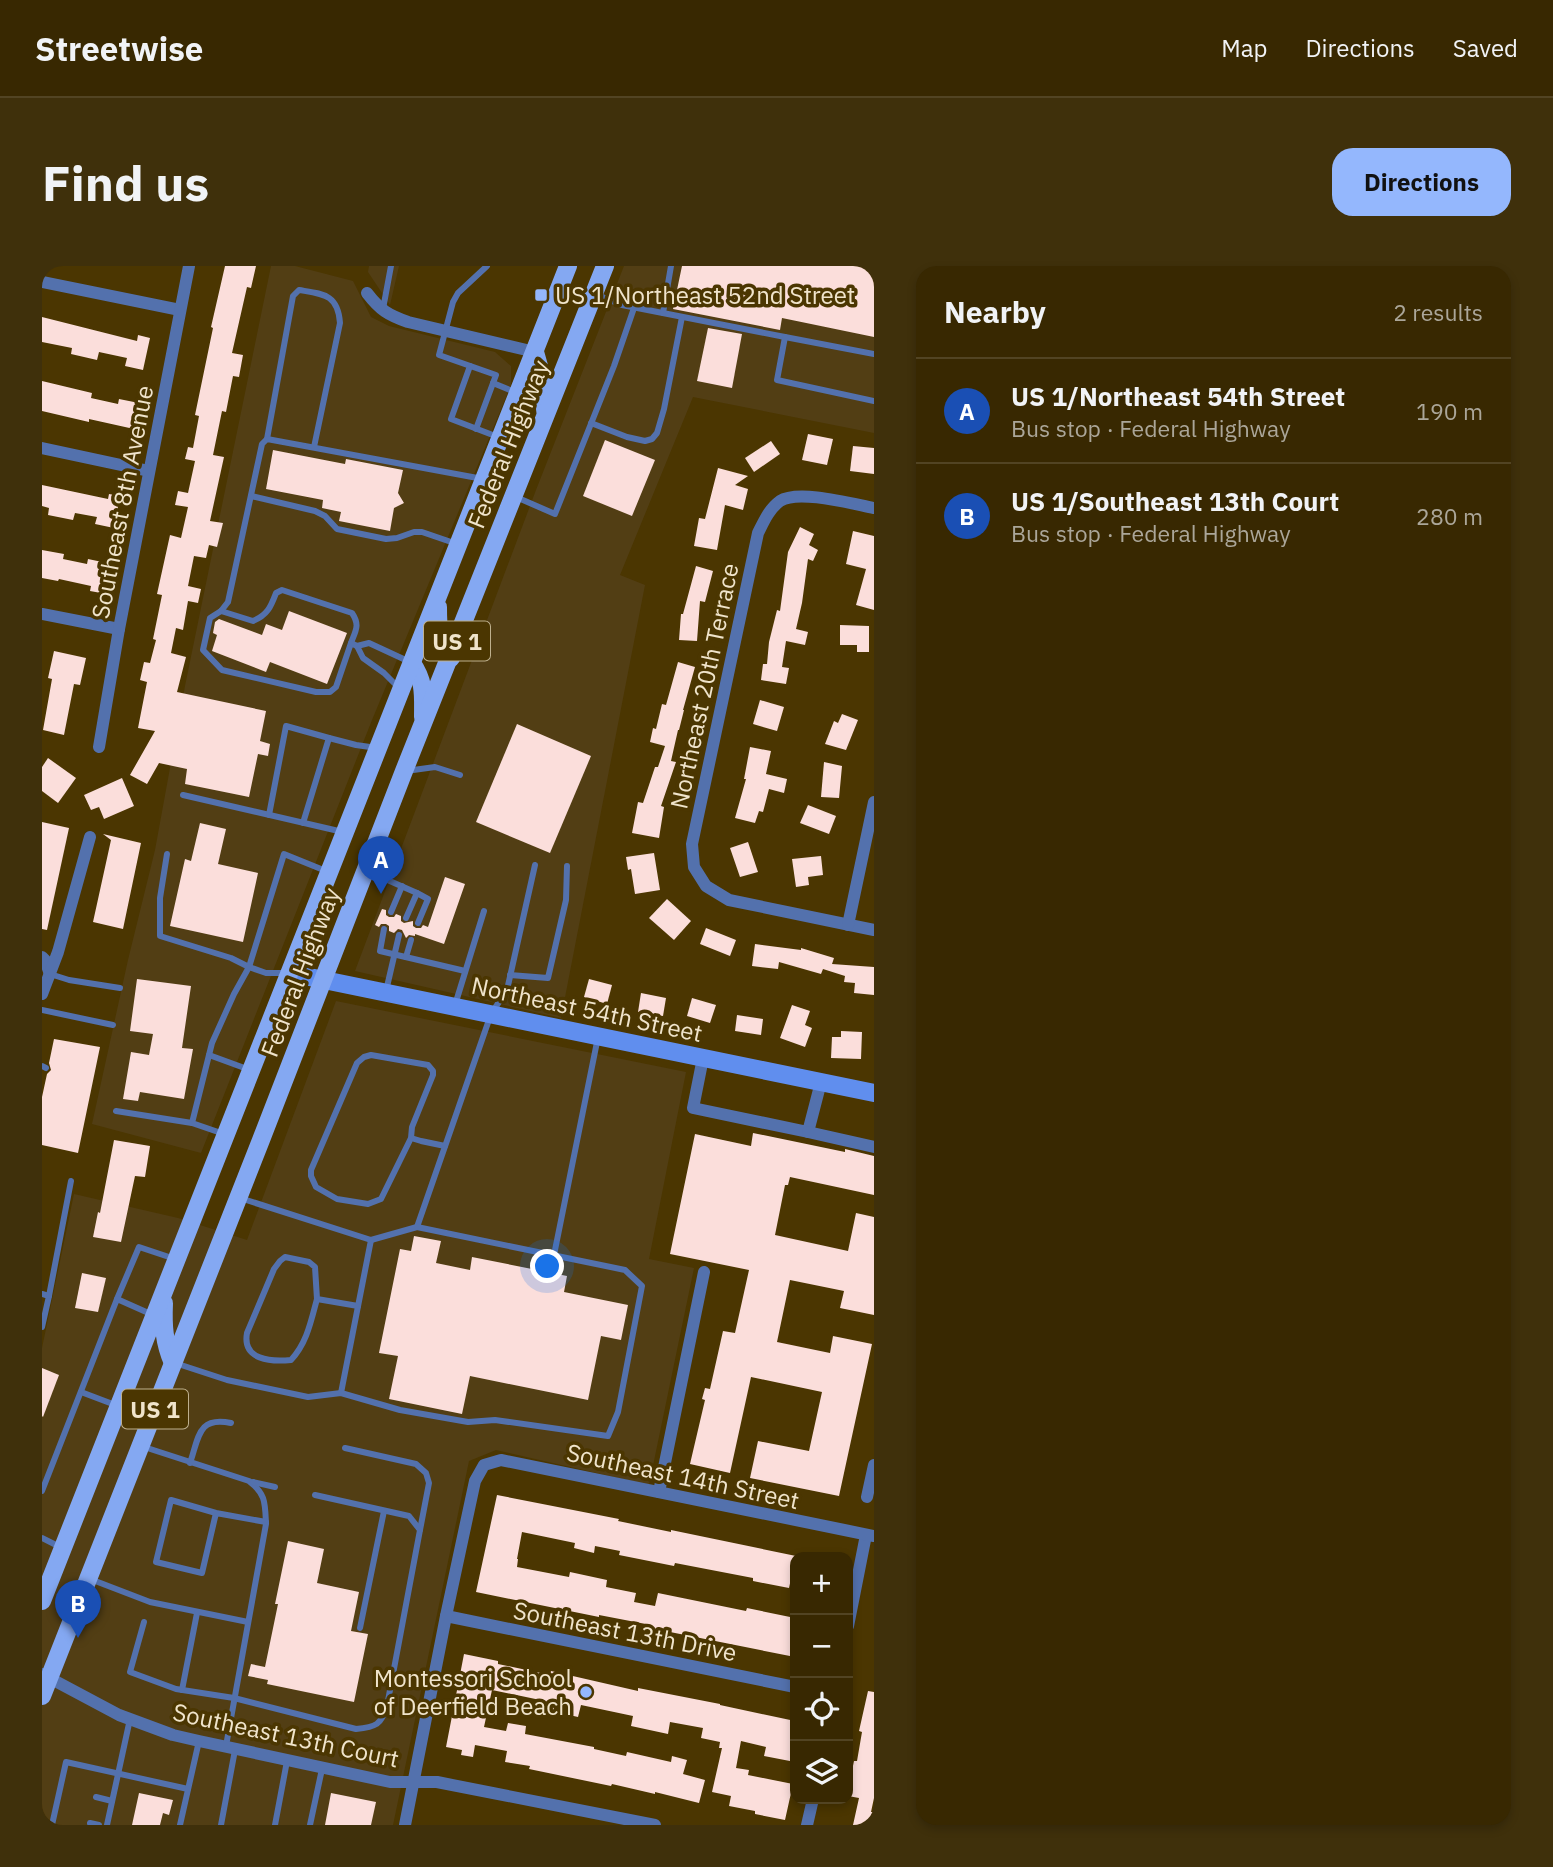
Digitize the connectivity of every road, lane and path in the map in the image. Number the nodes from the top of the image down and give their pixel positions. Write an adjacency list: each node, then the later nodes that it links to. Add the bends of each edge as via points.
1 (189, 266): 11 (street, Southeast 8th Avenue)
2 (391, 266): 12 (lane)
3 (487, 266): 15 (lane, via 458,293)
4 (568, 266): 17 (main road, Federal Highway / US 1)
5 (605, 266): 9 (main road, Federal Highway / US 1)
6 (671, 266): 13 (lane)
7 (42, 282): 11 (street)
8 (367, 293): 12 (street)
9 (594, 293): 10 (lane); 23 (main road, Federal Highway / US 1)
10 (634, 308): 13 (lane); 24 (lane)
11 (180, 310): 30 (street, Southeast 8th Avenue)
12 (383, 311): 15 (street)
13 (663, 313): 14 (lane)
14 (682, 317): 16 (lane); 24 (lane, via 664,409 652,439 627,437)
15 (446, 331): 17 (street); 19 (lane, via 439,355)
16 (785, 337): 18 (lane); 22 (lane, via 777,380)
17 (535, 352): 21 (main road, Federal Highway / US 1); 23 (main road, via 546,391)
18 (874, 354)
19 (470, 366): 20 (lane, via 496,375); 25 (lane, via 451,419)
20 (493, 383): 21 (lane); 25 (lane)
21 (518, 394): 26 (main road, Federal Highway / US 1)
22 (874, 401)
23 (544, 421): 33 (main road, Federal Highway / US 1)
24 (591, 423): 33 (lane, via 555,514)
25 (476, 429): 26 (lane)
26 (501, 438): 31 (main road, Federal Highway / US 1)
27 (267, 439): 28 (lane); 28 (lane, via 293,296 299,290 325,294 340,314 340,323); 32 (lane, via 261,444)
28 (314, 447): 31 (lane)
29 (42, 448): 30 (street)
30 (149, 471): 39 (street, Southeast 8th Avenue)
31 (484, 480): 35 (main road, Federal Highway / US 1)
32 (251, 496): 35 (lane, via 314,511 337,529 386,539 422,532); 37 (lane, via 228,602)
33 (514, 496): 41 (main road, Federal Highway / US 1)
34 (874, 508): 67 (street, Northeast 20th Terrace, via 794,497 782,499 768,513 758,533 692,844 694,867 706,886 729,900)
35 (459, 544): 36 (main road, Federal Highway / US 1)
36 (438, 597): 41 (main road, via 438,635); 42 (main road, Federal Highway / US 1)
37 (221, 611): 40 (lane, via 253,621 269,611 276,593 282,590 352,613 358,621); 40 (lane, via 210,618 203,650 222,670 330,692)
38 (42, 614): 39 (street)
39 (119, 629): 46 (street, Southeast 8th Avenue)
40 (354, 645): 42 (lane, via 369,643); 43 (lane)
41 (451, 658): 44 (main road, Federal Highway / US 1)
42 (412, 663): 43 (main road, Federal Highway / US 1); 44 (main road, via 423,684)
43 (401, 690): 47 (main road, Federal Highway / US 1)
44 (423, 728): 48 (main road, Federal Highway / US 1)
45 (329, 738): 47 (lane); 52 (lane, via 286,726); 53 (lane)
46 (99, 747)
47 (378, 748): 54 (main road, Federal Highway / US 1)
48 (404, 771): 49 (lane, via 435,767); 59 (main road, Federal Highway / US 1)
49 (460, 775)
50 (183, 795): 52 (lane)
51 (874, 802): 67 (street)
52 (269, 815): 53 (lane)
53 (303, 822): 54 (lane)
54 (345, 832): 60 (main road, Federal Highway / US 1)
55 (90, 837): 78 (street)
56 (167, 854): 75 (lane, via 160,936)
57 (535, 865): 79 (lane)
58 (567, 866): 79 (lane, via 566,900 548,978)
59 (366, 870): 61 (lane); 80 (main road, Federal Highway / US 1)
60 (329, 873): 75 (lane, via 284,854); 77 (main road, Federal Highway / US 1)
61 (401, 887): 62 (lane); 64 (lane)
62 (417, 893): 65 (lane); 66 (lane, via 428,899)
63 (484, 911): 76 (lane)
64 (391, 912)
65 (406, 918)
66 (418, 923)
67 (848, 925): 69 (street)
68 (384, 929): 72 (lane, via 380,951)
69 (874, 930)
70 (399, 935): 72 (lane)
71 (411, 940): 74 (lane)
72 (395, 954): 74 (lane); 82 (lane)
73 (42, 957): 78 (street)
74 (406, 957): 76 (lane)
75 (249, 967): 77 (lane); 89 (lane)
76 (465, 971): 84 (lane)
77 (290, 973): 80 (street, Northeast 54th Street); 91 (main road, Federal Highway / US 1)
78 (50, 974): 81 (lane); 83 (street)
79 (510, 975): 86 (lane, via 507,990)
80 (324, 980): 82 (street, Northeast 54th Street); 102 (main road, Federal Highway / US 1)
81 (120, 988)
82 (386, 993): 84 (street, Northeast 54th Street)
83 (42, 994)
84 (455, 1007): 86 (street, Northeast 54th Street)
85 (42, 1010): 87 (lane)
86 (491, 1014): 88 (street, Northeast 54th Street); 99 (lane)
87 (113, 1025)
88 (598, 1036): 90 (street, Northeast 54th Street); 105 (lane)
89 (209, 1055): 91 (lane); 95 (lane)
90 (703, 1058): 92 (street, Northeast 54th Street); 96 (street, via 694,1108)
91 (251, 1070): 97 (main road, Federal Highway / US 1)
92 (821, 1082): 93 (street, Northeast 54th Street); 96 (street)
93 (874, 1093)
94 (116, 1111): 95 (lane)
95 (192, 1124): 97 (lane)
96 (808, 1132): 100 (street)
97 (226, 1134): 106 (main road, Federal Highway / US 1)
98 (411, 1138): 98 (lane, via 433,1071 428,1065 364,1057 357,1063 311,1176 316,1187 337,1199 368,1204 381,1199); 99 (lane)
99 (445, 1146): 103 (lane)
100 (874, 1147)
101 (71, 1181): 109 (lane)
102 (239, 1197): 104 (lane); 115 (main road, Federal Highway / US 1)
103 (417, 1227): 104 (lane); 105 (lane)
104 (371, 1240): 112 (lane)
105 (554, 1255): 117 (lane, via 625,1270 642,1286 618,1412 608,1436 495,1420 468,1422)
106 (177, 1259): 108 (main road, Federal Highway / US 1); 110 (lane, via 139,1247)
107 (704, 1272): 127 (street)
108 (164, 1293): 113 (main road, Federal Highway / US 1); 115 (main road, via 163,1330)
109 (45, 1295): 114 (lane)
110 (117, 1299): 113 (lane); 116 (lane)
111 (317, 1299): 111 (lane, via 315,1267 285,1257 274,1269 247,1333 247,1350 277,1362 291,1360 308,1333); 112 (lane)
112 (358, 1306): 117 (lane)
113 (155, 1315): 118 (main road, Federal Highway / US 1)
114 (42, 1327)
115 (173, 1363): 117 (lane, via 308,1397); 120 (main road, Federal Highway / US 1)
116 (81, 1392): 118 (lane); 126 (lane)
117 (341, 1393)
118 (119, 1406): 136 (main road, Federal Highway / US 1)
119 (231, 1423): 122 (lane, via 208,1423 201,1430)
120 (140, 1446): 122 (lane); 137 (main road, Federal Highway / US 1)
121 (345, 1448): 133 (lane, via 416,1464 426,1473 429,1483)
122 (190, 1463): 124 (lane)
123 (874, 1465): 129 (street)
124 (249, 1481): 125 (lane); 132 (lane, via 260,1489)
125 (275, 1487)
126 (42, 1491)
127 (659, 1492): 134 (street, Southeast 14th Street); 141 (street, Southeast 14th Street, via 501,1460 484,1465 475,1481)
128 (315, 1495): 130 (lane)
129 (867, 1497)
130 (384, 1511): 133 (lane, via 409,1516); 144 (lane)
131 (216, 1513): 131 (lane, via 171,1500 156,1562 202,1573); 132 (lane)
132 (266, 1522): 143 (lane)
133 (420, 1530): 149 (lane, via 383,1720 372,1728 356,1729)
134 (870, 1536): 140 (street)
135 (42, 1538): 136 (lane)
136 (63, 1548): 138 (main road, Federal Highway / US 1)
137 (88, 1578): 139 (lane, via 150,1602); 145 (main road, Federal Highway / US 1)
138 (42, 1601)
139 (197, 1613): 143 (lane); 147 (lane)
140 (851, 1615)
141 (446, 1616): 146 (street, Southeast 13th Drive); 156 (street)
142 (144, 1622): 147 (lane, via 130,1672)
143 (248, 1622): 149 (lane)
144 (360, 1628)
145 (46, 1676): 148 (main road, Federal Highway / US 1); 150 (street, Southeast 13th Court)
146 (790, 1686)
147 (182, 1690): 149 (lane)
148 (42, 1696)
149 (234, 1698): 152 (lane)
150 (130, 1719): 151 (street, Southeast 13th Court); 155 (lane)
151 (199, 1741): 152 (street, Southeast 13th Court); 158 (lane)
152 (230, 1749): 153 (street, Southeast 13th Court); 171 (lane)
153 (286, 1761): 154 (street, Southeast 13th Court); 172 (lane)
154 (322, 1769): 156 (street, Southeast 13th Court); 173 (lane)
155 (119, 1773): 157 (lane, via 65,1762); 158 (lane); 161 (lane)
156 (414, 1782): 165 (street, Southeast 13th Court, via 437,1782); 174 (street)
157 (60, 1789): 159 (lane); 163 (lane)
158 (188, 1789): 170 (lane)
159 (69, 1791)
160 (96, 1797): 161 (lane)
161 (112, 1801): 169 (lane)
162 (812, 1804): 176 (street)
163 (54, 1815): 164 (lane); 167 (lane)
164 (63, 1817)
165 (620, 1822): 175 (street, Southeast 13th Court)
166 (90, 1823): 168 (lane)
167 (52, 1825)
168 (99, 1825)
169 (107, 1825)
170 (180, 1825)
171 (220, 1825)
172 (275, 1825)
173 (310, 1825)
174 (405, 1825)
175 (655, 1825)
176 (807, 1825)

